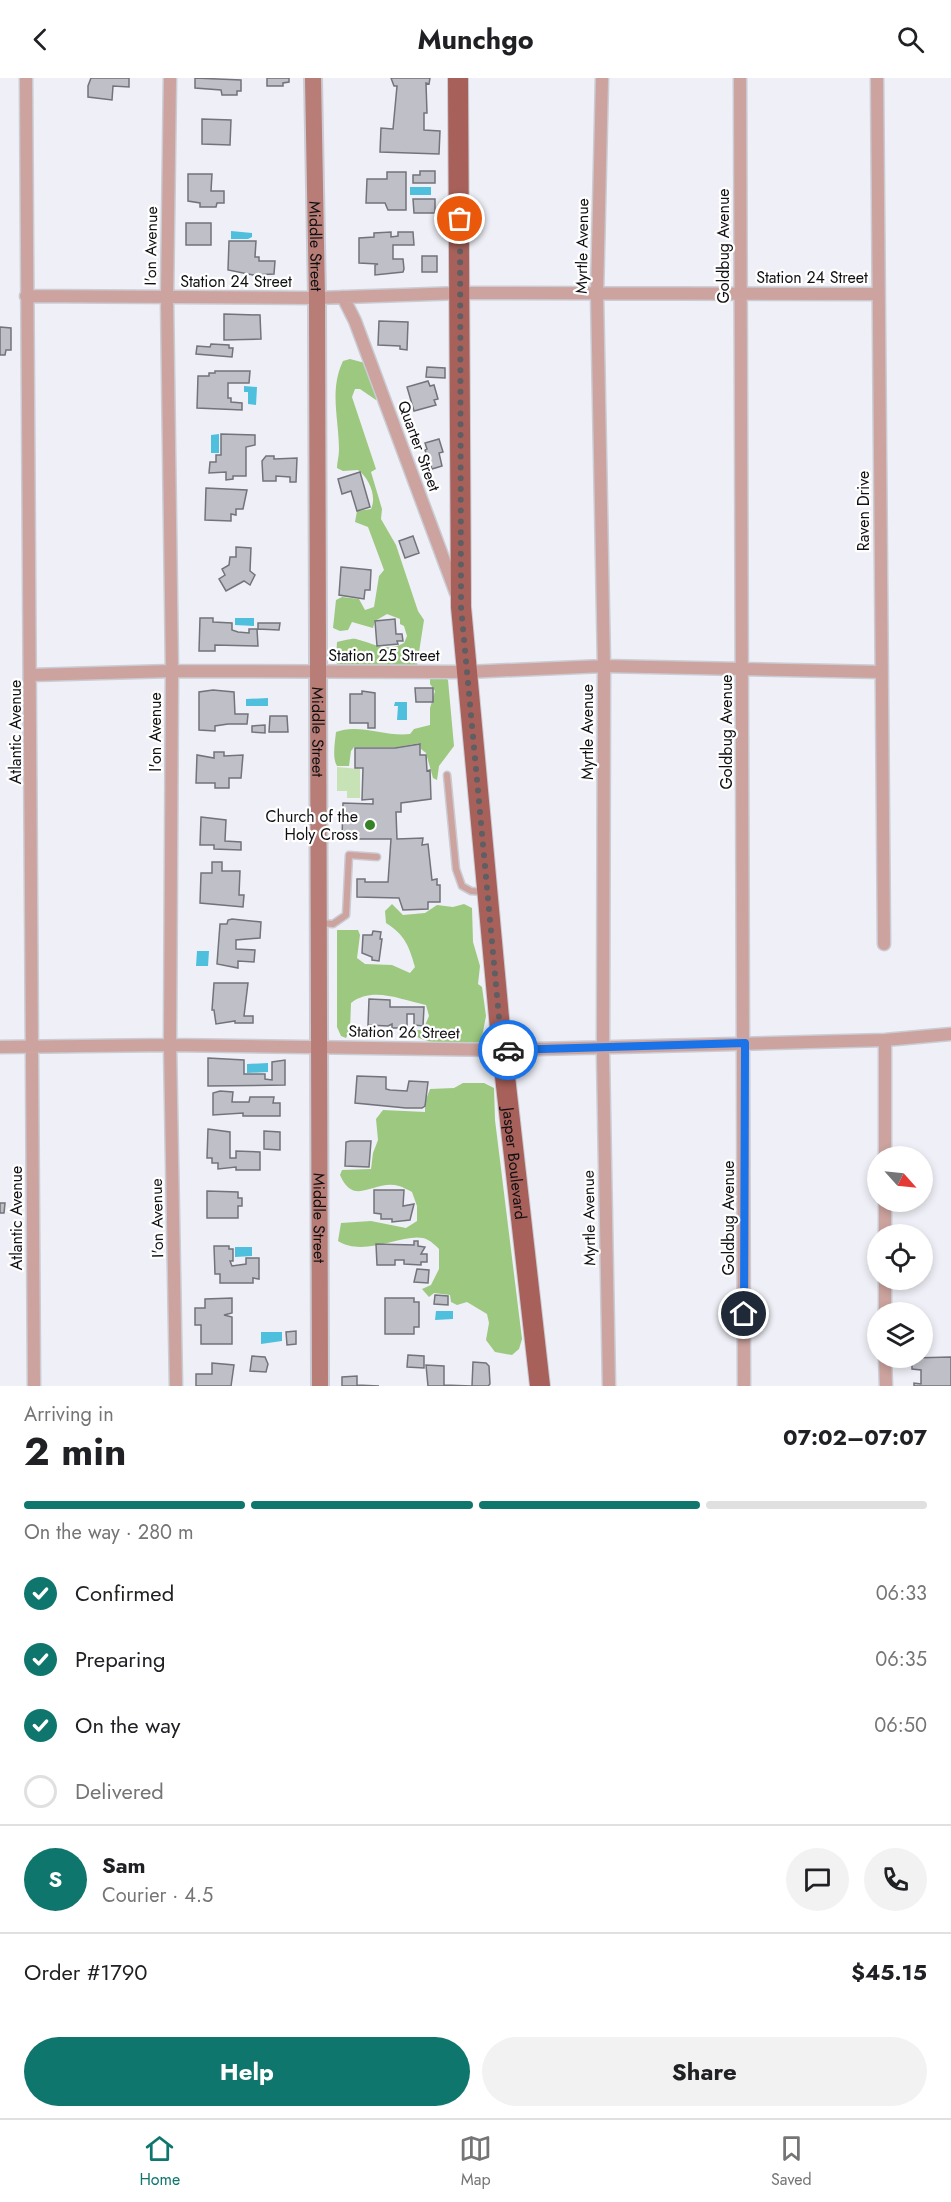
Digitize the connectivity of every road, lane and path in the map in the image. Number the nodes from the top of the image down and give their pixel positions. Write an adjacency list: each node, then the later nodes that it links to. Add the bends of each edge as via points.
1 (26, 78): 12 (street, Atlantic Avenue)
2 (170, 78): 14 (street, I'on Avenue)
3 (313, 78): 15 (street, Middle Street)
4 (458, 78): 8 (main road, Jasper Boulevard)
5 (602, 78): 10 (street, Myrtle Avenue)
6 (740, 78): 9 (street, Goldbug Avenue)
7 (877, 78): 11 (street, Raven Drive)
8 (461, 293): 10 (street, Station 24 Street); 13 (street, Station 24 Street); 16 (main road, Jasper Boulevard)
9 (739, 293): 10 (street, Station 24 Street); 11 (street, Station 24 Street); 18 (street, Goldbug Avenue)
10 (597, 294): 17 (street, Myrtle Avenue)
11 (878, 294): 22 (street, Raven Drive)
12 (26, 296): 14 (street, Station 24 Street); 23 (street, Atlantic Avenue)
13 (343, 297): 15 (street, Station 24 Street); 16 (street, Quarter Street)
14 (167, 298): 15 (street, Station 24 Street); 19 (street, I'on Avenue)
15 (317, 298): 20 (street, Middle Street)
16 (461, 607): 21 (main road, Jasper Boulevard)
17 (604, 666): 18 (street, Station 25 Street); 21 (street, Station 25 Street); 36 (street, Myrtle Avenue)
18 (742, 668): 22 (street, Station 25 Street); 31 (street, Goldbug Avenue)
19 (172, 671): 20 (street, Station 25 Street); 23 (street, Station 25 Street); 32 (street, I'on Avenue)
20 (319, 671): 21 (street, Station 25 Street); 27 (street, Middle Street)
21 (467, 672): 26 (main road, Jasper Boulevard)
22 (881, 672): 28 (street, Raven Drive)
23 (32, 675): 33 (street, Atlantic Avenue)
24 (447, 775): 26 (lane, via 456,869 462,886 471,891)
25 (377, 857): 27 (lane, via 349,855 345,915 333,924)
26 (487, 891): 37 (main road, Jasper Boulevard)
27 (318, 922): 35 (street, Middle Street)
28 (884, 944)
29 (951, 1034): 30 (street, Station 26 Street)
30 (885, 1040): 31 (street, Station 26 Street); 38 (street)
31 (745, 1043): 36 (street, Station 26 Street); 45 (street, Goldbug Avenue)
32 (171, 1045): 33 (street, Station 26 Street); 35 (street, Station 26 Street); 41 (street, I'on Avenue)
33 (31, 1046): 34 (street, Station 26 Street); 40 (street, Atlantic Avenue)
34 (0, 1047)
35 (317, 1047): 37 (street, Station 26 Street); 42 (street, Middle Street)
36 (603, 1047): 37 (street, Station 26 Street); 44 (street, Myrtle Avenue)
37 (502, 1050): 43 (main road, Jasper Boulevard)
38 (885, 1146)
39 (885, 1368): 46 (street)
40 (34, 1386)
41 (176, 1386)
42 (320, 1386)
43 (540, 1386)
44 (609, 1386)
45 (744, 1386)
46 (885, 1386)

